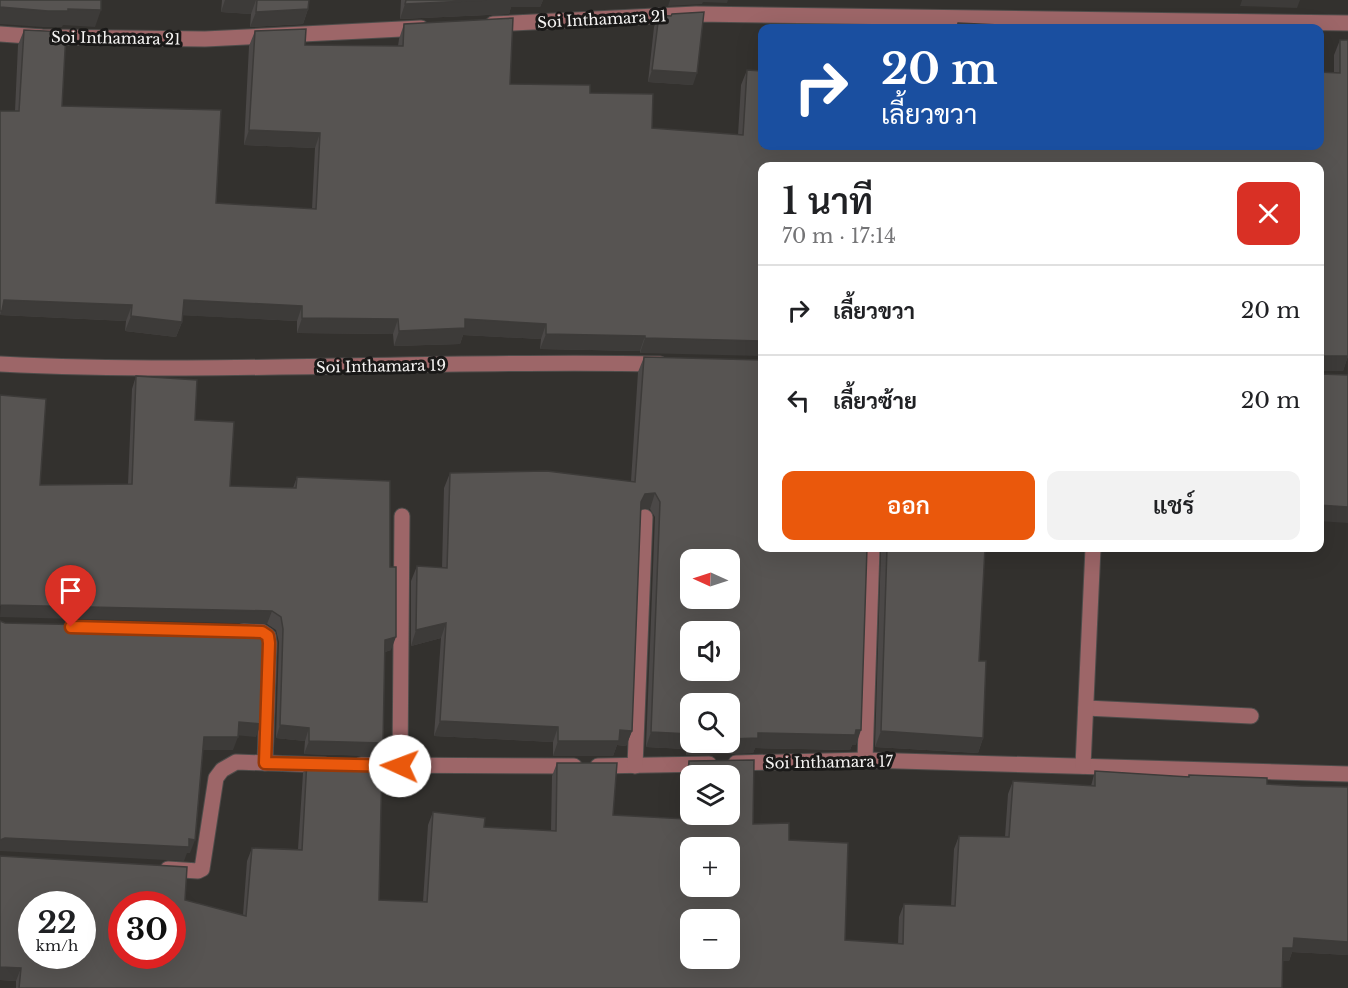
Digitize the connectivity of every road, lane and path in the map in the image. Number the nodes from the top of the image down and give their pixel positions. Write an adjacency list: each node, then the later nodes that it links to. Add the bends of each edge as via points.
1 (1348, 23): 2 (street, Soi Inthamara 21, via 696,14)
2 (474, 25)
3 (439, 27): 4 (street, Soi Inthamara 21, via 205,39)
4 (0, 34)
5 (0, 364): 6 (street, Soi Inthamara 19, via 199,368)
6 (678, 364)
7 (402, 516): 16 (street)
8 (645, 517): 17 (street)
9 (872, 552): 14 (street)
10 (1092, 552): 12 (street)
11 (226, 631): 15 (street, via 262,632 268,636)
12 (1086, 708): 13 (street); 18 (street)
13 (1251, 716)
14 (865, 760): 17 (street, Soi Inthamara 17); 18 (street, Soi Inthamara 17)
15 (265, 763): 16 (street, Soi Inthamara 17); 20 (street, Soi Inthamara 17, via 236,762 216,778 202,869)
16 (400, 766): 17 (street, Soi Inthamara 17)
17 (635, 766)
18 (1083, 766): 19 (street, Soi Inthamara 17)
19 (1348, 774)
20 (151, 869)

